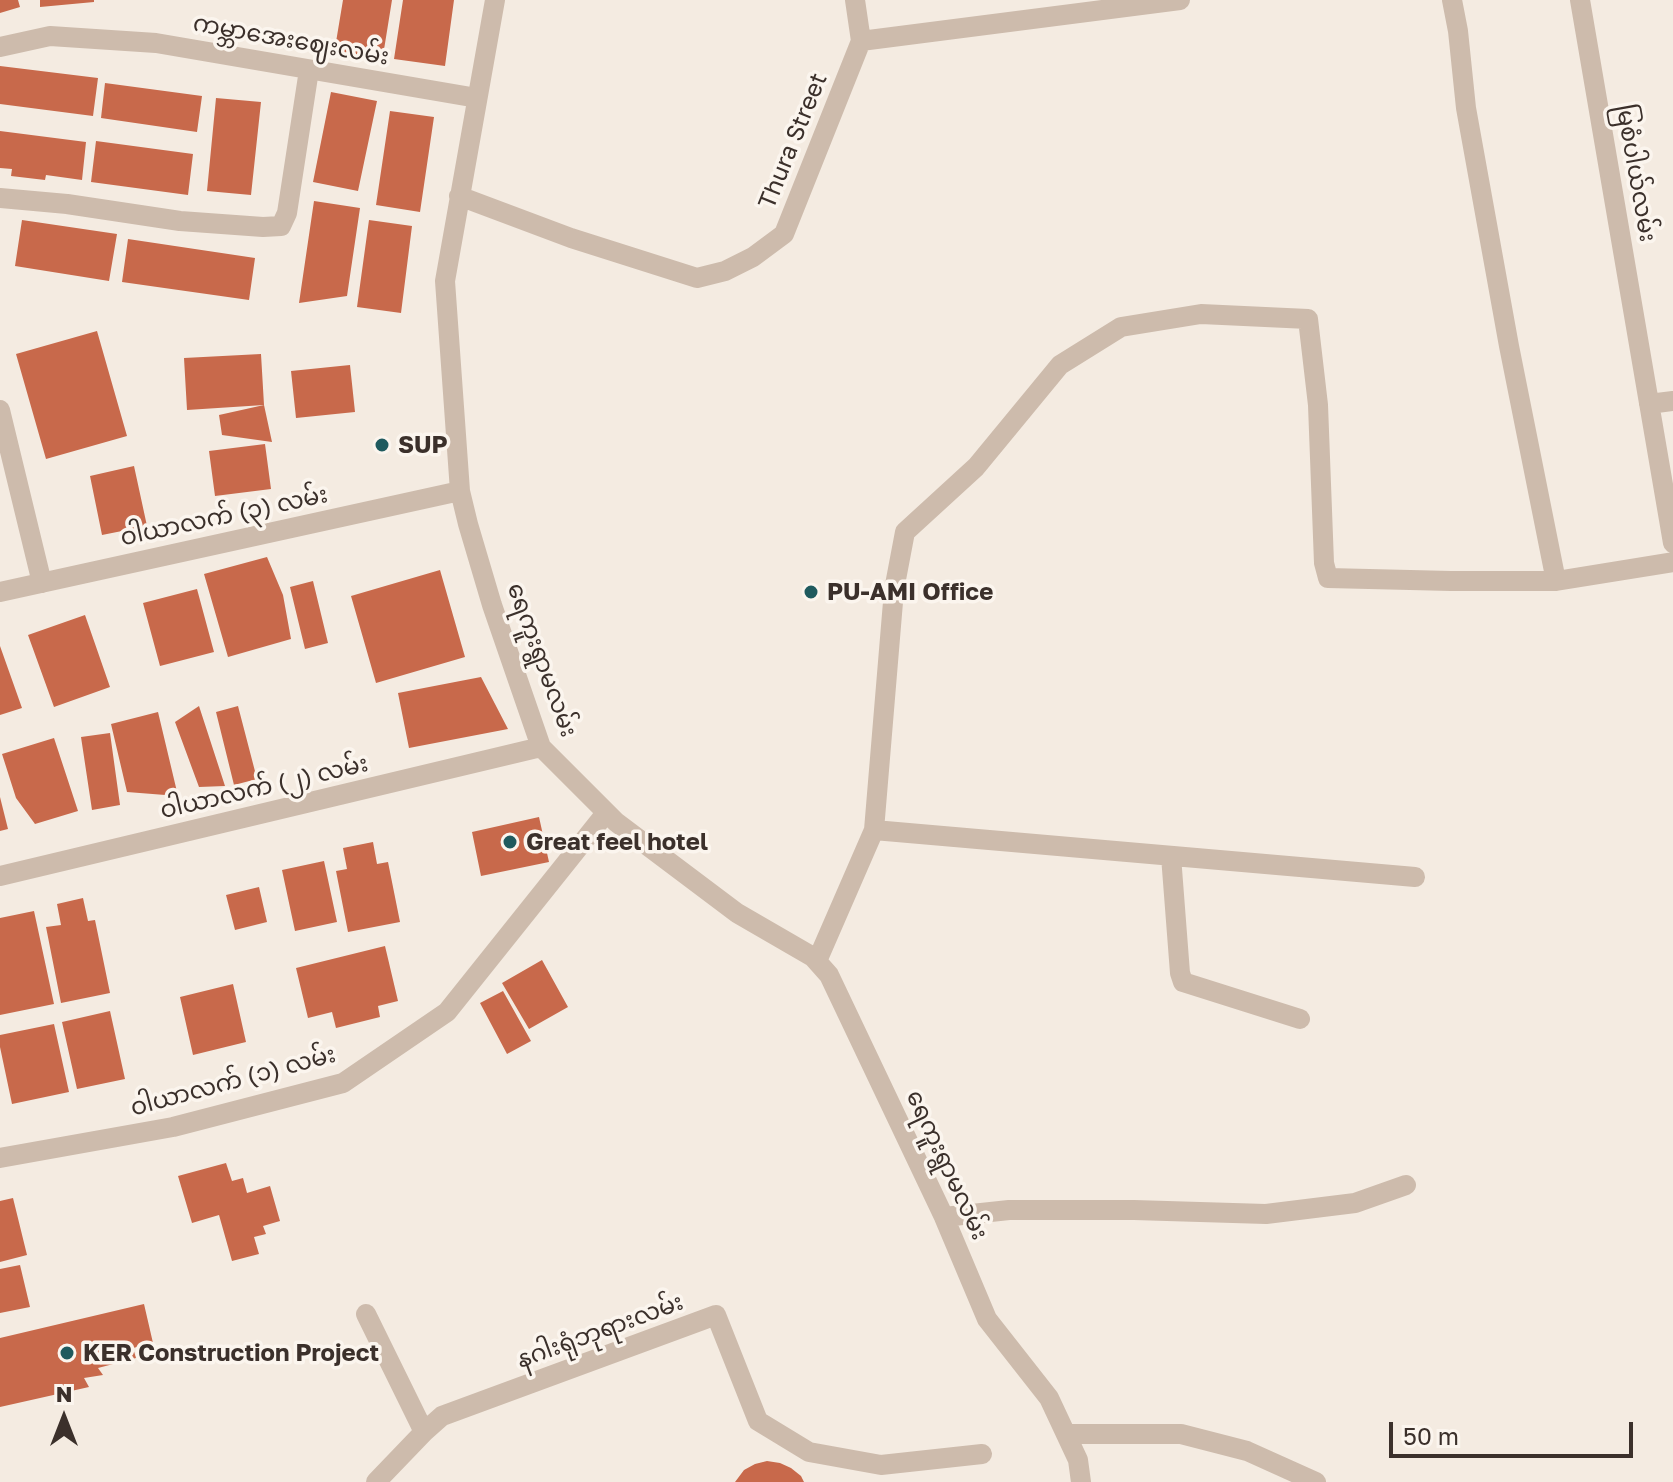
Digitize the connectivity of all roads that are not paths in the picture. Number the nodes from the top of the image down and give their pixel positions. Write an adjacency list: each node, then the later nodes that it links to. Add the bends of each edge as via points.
1 (495, 0): 9 (street, ရေကူးရွာမလမ်း)
2 (855, 0): 6 (street)
3 (1180, 0): 6 (street)
4 (1452, 0): 18 (street, via 1466,108)
5 (1586, 2): 13 (street, မြစံပါယ်လမ်း)
6 (861, 41): 10 (street, Thura Street, via 784,234 725,271 697,278)
7 (0, 47): 8 (street, ကမ္ဘာအေးဈေးလမ်း, via 50,36 156,43)
8 (309, 70): 9 (street, ကမ္ဘာအေးဈေးလမ်း); 11 (street, via 281,226 180,221)
9 (477, 98): 10 (street, ရေကူးရွာမလမ်း)
10 (459, 196): 15 (street, ရေကူးရွာမလမ်း, via 445,281)
11 (0, 198)
12 (1673, 401): 13 (street)
13 (1649, 404): 16 (street, မြစံပါယ်လမ်း)
14 (0, 410): 19 (street)
15 (460, 491): 19 (street, ဝါယာလက် (၃) လမ်း); 21 (street, ရေကူးရွာမလမ်း)
16 (1673, 543)
17 (1673, 562): 18 (street)
18 (1556, 581): 23 (street, via 1328,578 1308,319 1201,314 1121,327 1060,365 976,467 905,532 894,590)
19 (42, 583): 20 (street, ဝါယာလက် (၃) လမ်း)
20 (0, 592)
21 (541, 747): 22 (street, ရေကူးရွာမလမ်း); 25 (street, ဝါယာလက် (၂) လမ်း)
22 (606, 813): 27 (street, ရေကူးရွာမလမ်း, via 737,913); 29 (street, ဝါယာလက် (၁) လမ်း, via 447,1012 343,1083 173,1127)
23 (874, 830): 24 (street); 27 (street)
24 (1171, 856): 26 (street); 28 (street, via 1183,982)
25 (0, 876)
26 (1415, 877)
27 (817, 961): 31 (street, ရေကူးရွာမလမ်း, via 829,975)
28 (1300, 1019)
29 (0, 1158)
30 (1406, 1185): 31 (street, via 1355,1203 1266,1214 1009,1210)
31 (944, 1217): 34 (street, ရေကူးရွာမလမ်း, via 987,1319 1049,1398)
32 (366, 1314): 33 (street)
33 (424, 1432): 35 (street, နဂါးရုံဘုရားလမ်း, via 442,1416 716,1315 758,1421 809,1452 881,1465); 36 (street, နဂါးရုံဘုရားလမ်း)
34 (1066, 1434): 37 (street, ရေကူးရွာမလမ်း); 38 (street, via 1181,1434 1247,1451)
35 (982, 1454)
36 (376, 1482)
37 (1081, 1482)
38 (1316, 1482)

